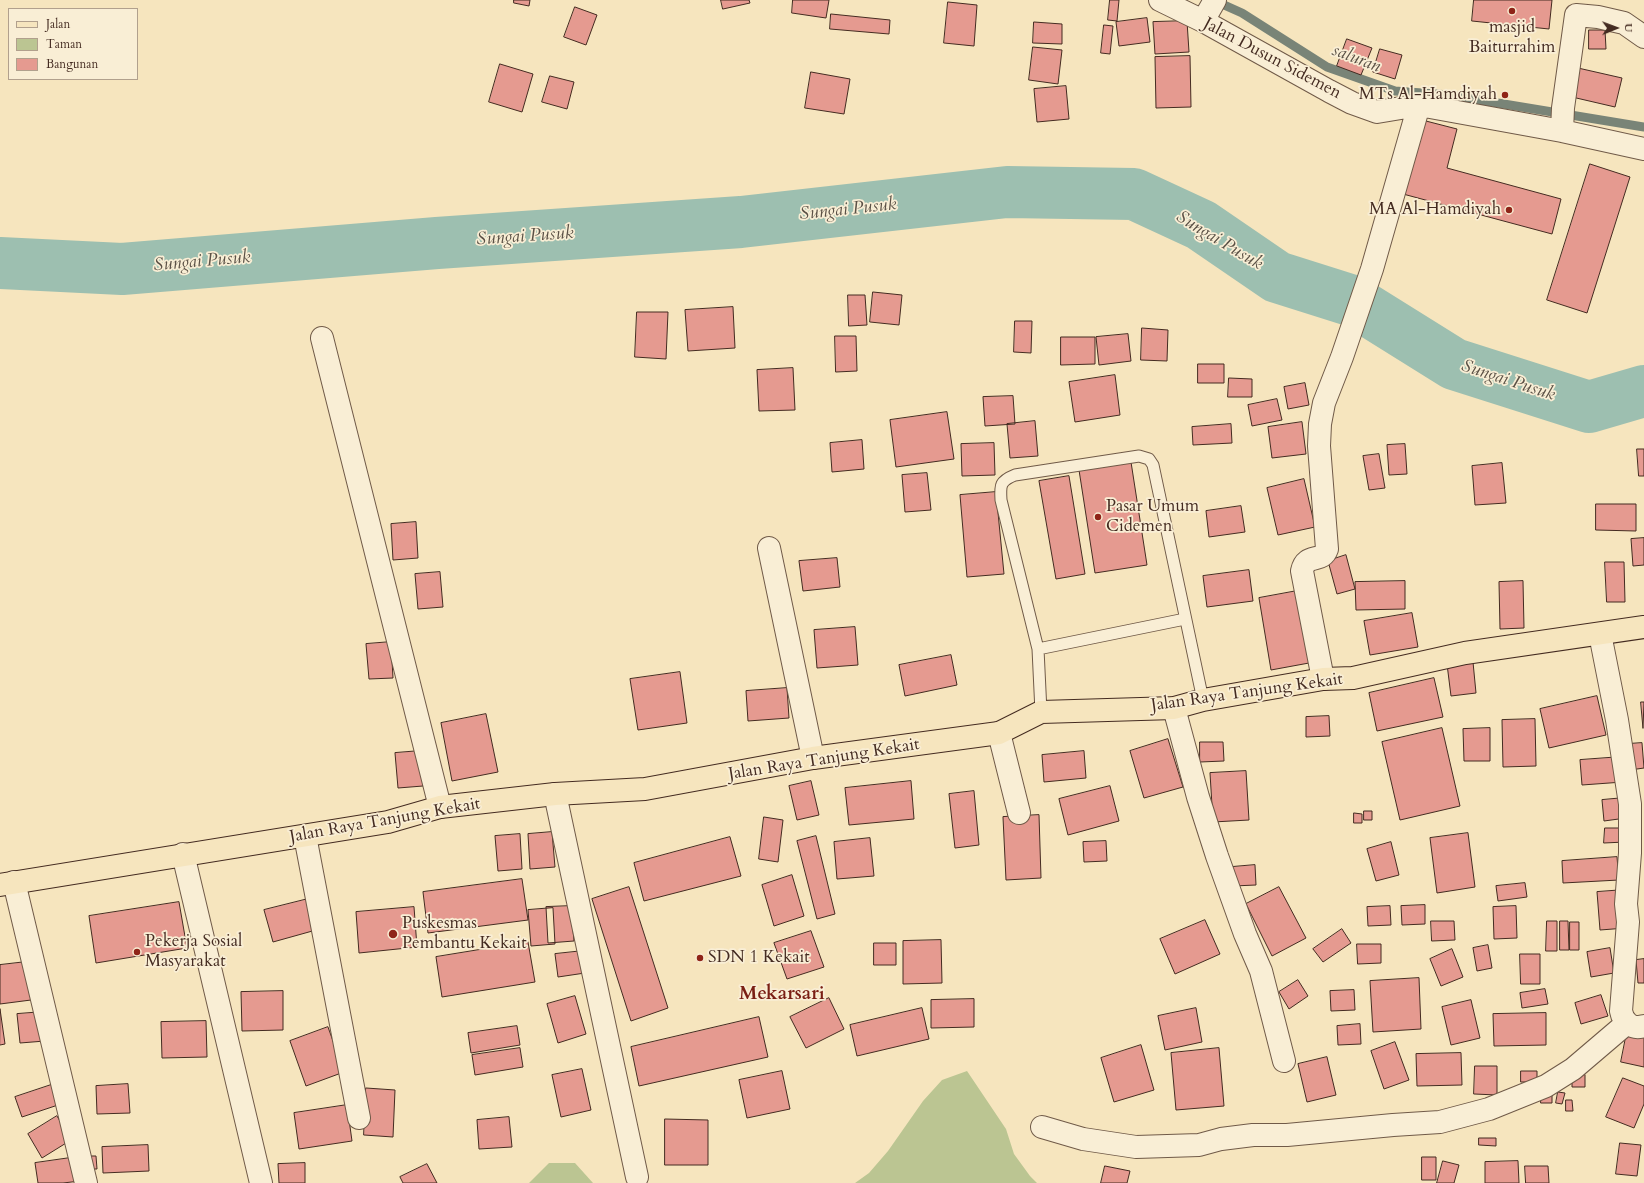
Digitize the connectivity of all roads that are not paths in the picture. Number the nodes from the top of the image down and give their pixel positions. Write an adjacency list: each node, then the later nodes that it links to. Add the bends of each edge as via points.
1 (1160, 0): 3 (street, Jalan Dusun Sidemen)
2 (1579, 7): 4 (street, via 1598,17 1624,23); 6 (street)
3 (1209, 10): 5 (street, Jalan Dusun Sidemen, via 1329,91 1377,112)
4 (1644, 37)
5 (1419, 105): 6 (street, Jalan Dusun Sidemen); 14 (street, via 1372,269 1324,403 1320,424 1320,468 1327,550 1321,557 1304,563 1302,571)
6 (1562, 120): 7 (street, Jalan Dusun Sidemen)
7 (1644, 149)
8 (322, 338): 21 (street)
9 (769, 548): 19 (street)
10 (1185, 619): 13 (lane); 13 (lane, via 1153,465 1149,459 1139,456 1015,475 1002,482 1001,500); 15 (lane)
11 (1644, 627): 12 (main road, Jalan Raya Tanjung Kekait)
12 (1600, 634): 14 (main road, Jalan Raya Tanjung Kekait, via 1465,652 1353,678); 26 (street, via 1630,804 1627,929 1621,1011 1623,1019)
13 (1038, 649): 17 (lane)
14 (1323, 679): 15 (main road, Jalan Raya Tanjung Kekait)
15 (1203, 700): 16 (main road, Jalan Raya Tanjung Kekait)
16 (1174, 708): 17 (main road, Jalan Raya Tanjung Kekait); 27 (street, via 1217,856 1261,971)
17 (1041, 712): 18 (main road, Jalan Raya Tanjung Kekait)
18 (999, 733): 19 (main road, Jalan Raya Tanjung Kekait); 22 (street)
19 (813, 758): 20 (main road, Jalan Raya Tanjung Kekait, via 645,789)
20 (554, 794): 21 (main road, Jalan Raya Tanjung Kekait); 30 (street)
21 (440, 807): 23 (main road, Jalan Raya Tanjung Kekait, via 388,822)
22 (1019, 812)
23 (305, 836): 24 (main road, Jalan Raya Tanjung Kekait); 28 (street)
24 (182, 854): 25 (main road, Jalan Raya Tanjung Kekait); 32 (street)
25 (7, 884): 31 (street)
26 (1636, 1025): 29 (street, via 1546,1086 1489,1109 1440,1122 1287,1135 1253,1135 1199,1145 1136,1147 1083,1139)
27 (1284, 1061)
28 (359, 1118)
29 (1042, 1127)
30 (637, 1177)
31 (86, 1183)
32 (262, 1183)

